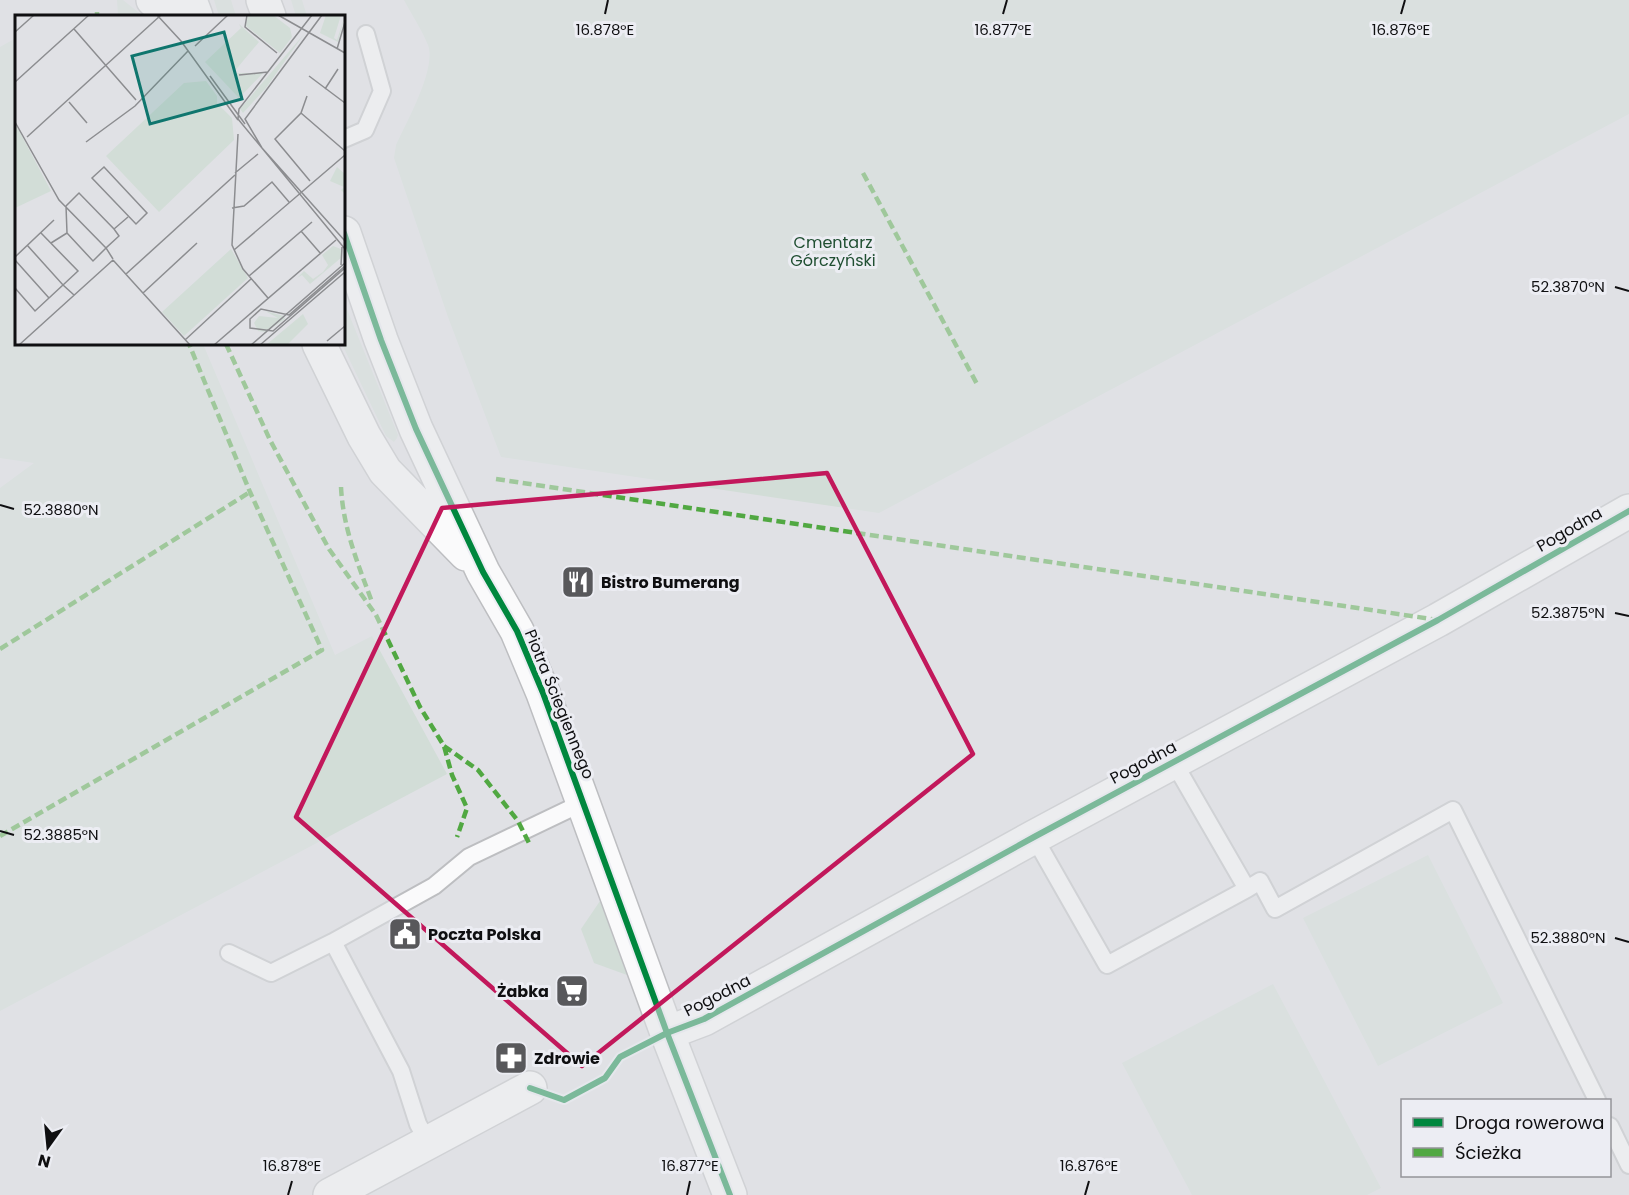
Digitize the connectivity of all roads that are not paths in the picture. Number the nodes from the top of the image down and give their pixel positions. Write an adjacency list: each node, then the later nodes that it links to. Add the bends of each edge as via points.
1 (153, 0): 4 (street)
2 (190, 0): 5 (street)
3 (263, 0): 6 (street)
4 (171, 15)
5 (196, 15)
6 (269, 15)
7 (366, 34): 8 (lane, via 382,91 365,130)
8 (345, 139)
9 (345, 236): 12 (street, Piotra Ściegiennego, via 404,401)
10 (319, 345): 12 (street, Piotra Ściegiennego, via 385,471)
11 (1629, 511): 13 (street, Pogodna, via 1438,620)
12 (483, 572): 14 (street, Piotra Ściegiennego, via 526,652)
13 (1173, 761): 15 (street, Pogodna); 16 (lane)
14 (584, 802): 17 (lane, via 469,857 434,886); 19 (street, Piotra Ściegiennego)
15 (1034, 837): 16 (lane, via 1107,966); 19 (street, Pogodna, via 704,1019)
16 (1247, 889): 21 (lane, via 1260,881 1275,909 1453,810)
17 (333, 942): 18 (lane, via 271,973); 23 (lane, via 401,1071)
18 (229, 953)
19 (667, 1033): 26 (street, Piotra Ściegiennego)
20 (530, 1088): 23 (street)
21 (1596, 1099)
22 (1611, 1128): 24 (lane)
23 (428, 1142): 25 (street)
24 (1629, 1165)
25 (330, 1195)
26 (730, 1195)

